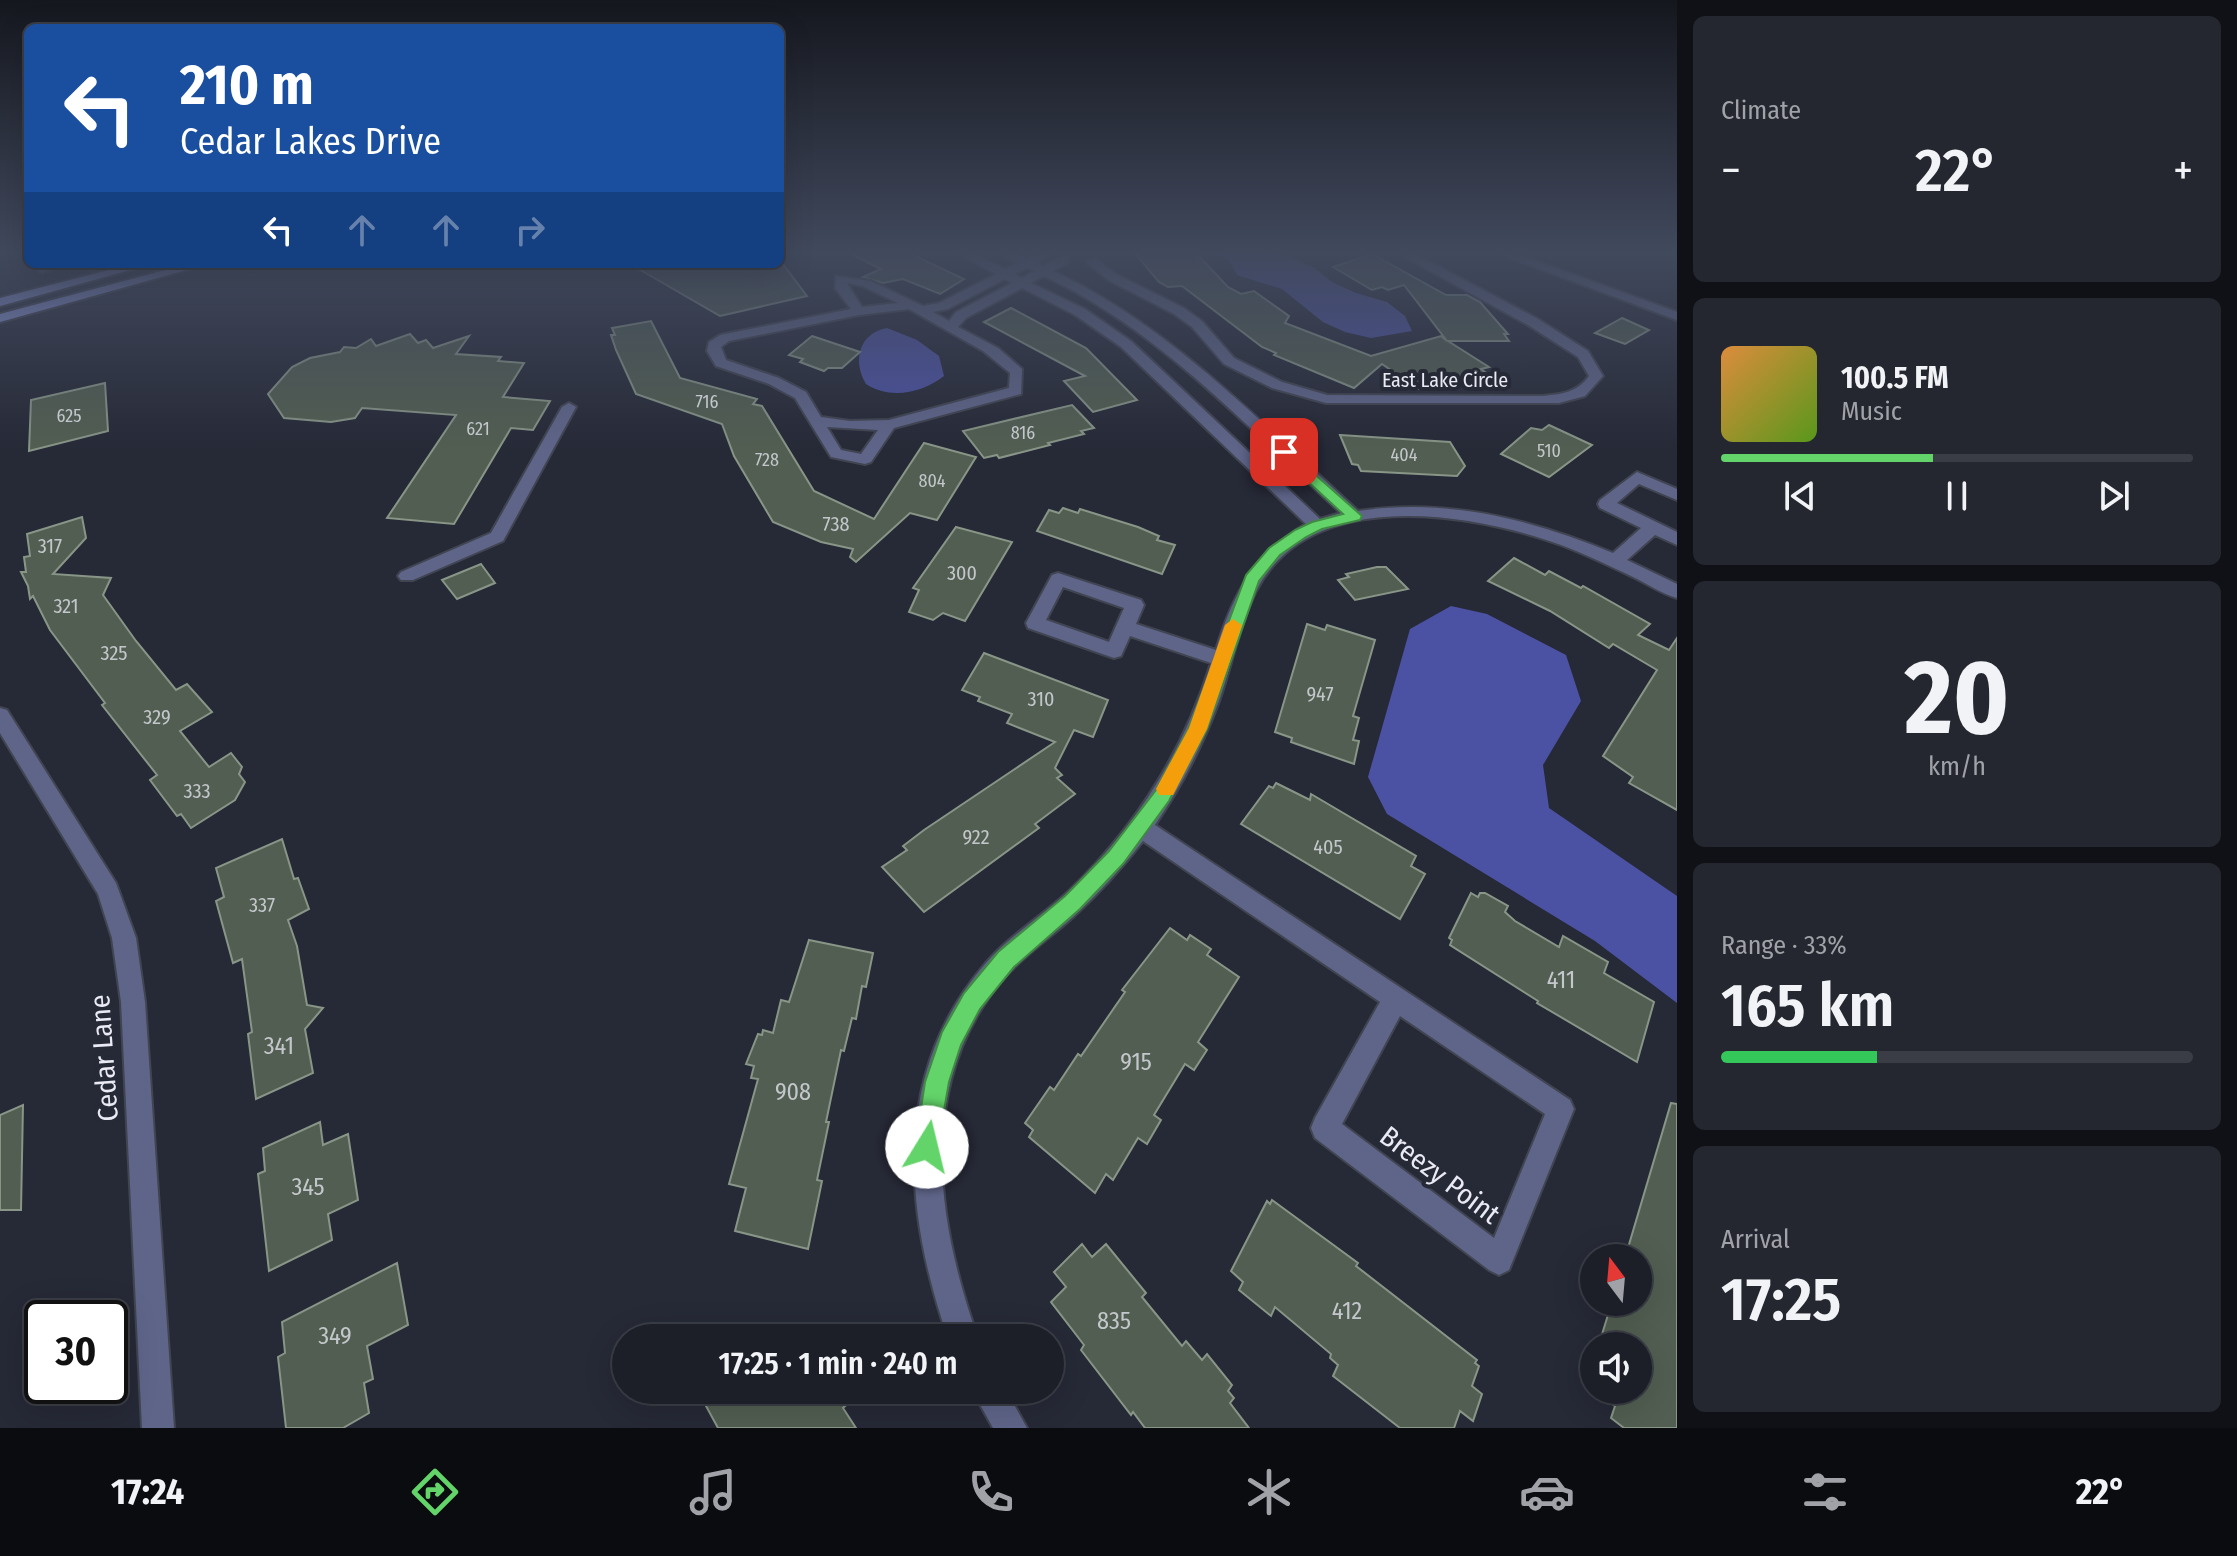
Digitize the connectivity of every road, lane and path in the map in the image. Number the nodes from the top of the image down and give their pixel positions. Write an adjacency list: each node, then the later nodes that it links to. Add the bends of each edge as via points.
1 (826, 318): 10 (street, via 725,338 714,345 721,363 801,395)
2 (932, 318): 8 (street)
3 (959, 318): 8 (street)
4 (1088, 318): 14 (street, via 1126,344)
5 (1125, 318): 13 (street, via 1177,355)
6 (1185, 318): 7 (street, East Lake Circle, via 1229,361 1277,385 1326,399 1542,400 1573,397 1590,387 1596,376 1583,354)
7 (1522, 318)
8 (950, 328): 11 (street, via 993,351 1017,372 1016,391)
9 (569, 407): 18 (street, via 497,537)
10 (816, 421): 11 (street); 11 (street, via 836,454 865,459)
11 (889, 425)
12 (1677, 495): 15 (street, via 1637,477 1606,504)
13 (1354, 516): 14 (street); 17 (street, via 1476,516 1531,528)
14 (1317, 525): 21 (street, via 1275,552 1252,579)
15 (1653, 527): 16 (street); 17 (street)
16 (1677, 539)
17 (1616, 560): 19 (street)
18 (407, 576)
19 (1677, 592)
20 (1125, 627): 20 (street, via 1114,651 1035,623 1058,579 1135,605); 21 (street)
21 (1221, 659): 23 (street, via 1198,729)
22 (0, 716): 27 (street, Cedar Lane, via 108,890 124,938 133,1002)
23 (1140, 827): 24 (street, Breezy Point); 25 (street, via 1073,902 1006,959 972,1001 950,1040 927,1147 929,1214 941,1279)
24 (1396, 999): 24 (street, Breezy Point, via 1561,1109 1499,1260 1325,1128)
25 (958, 1324)
26 (996, 1404): 28 (street)
27 (158, 1428)
28 (1011, 1428)

